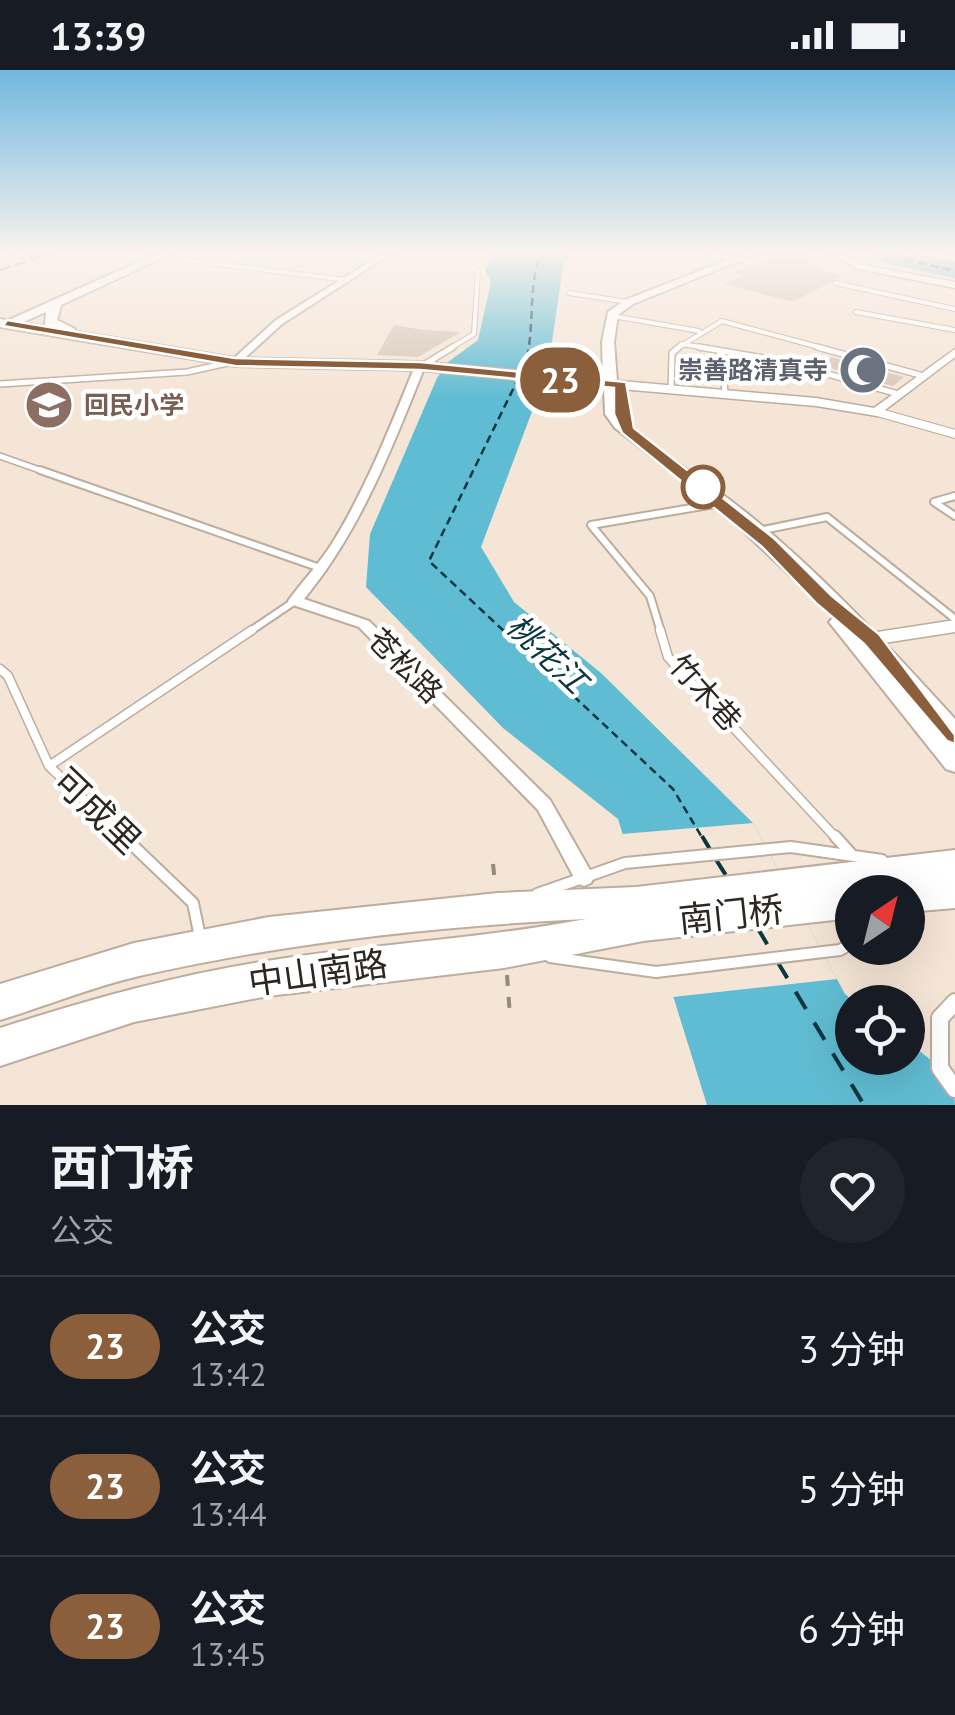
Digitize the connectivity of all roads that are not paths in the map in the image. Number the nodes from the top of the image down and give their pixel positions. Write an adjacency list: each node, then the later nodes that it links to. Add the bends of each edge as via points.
1 (53, 301): 11 (main road)
2 (313, 301): 18 (street)
3 (476, 301): 19 (lane, via 474,334)
4 (624, 301): 7 (lane)
5 (923, 301): 8 (lane)
6 (54, 302): 11 (main road); 14 (main road, via 50,322)
7 (629, 302): 10 (main road)
8 (955, 308)
9 (856, 312): 12 (lane)
10 (612, 316): 13 (lane); 22 (main road)
11 (1, 324): 14 (main road); 18 (main road)
12 (955, 330)
13 (699, 331): 15 (lane); 20 (lane, via 722,321)
14 (70, 332): 18 (main road)
15 (679, 344): 16 (lane); 23 (lane, via 672,353)
16 (722, 351): 24 (lane); 25 (lane)
17 (954, 354): 20 (street)
18 (235, 362): 19 (main road); 21 (lane, via 187,372)
19 (420, 366): 22 (main road); 33 (street, via 376,473)
20 (920, 375): 25 (street)
21 (0, 384)
22 (615, 384): 23 (street); 30 (main road, via 612,414)
23 (671, 389): 24 (street)
24 (725, 394): 26 (street)
25 (898, 394): 26 (street)
26 (877, 412): 27 (street)
27 (955, 434)
28 (0, 456): 33 (lane)
29 (955, 496): 31 (lane, via 934,502)
30 (723, 502): 32 (main road); 42 (lane, 竹木巷, via 591,525 650,596 668,657)
31 (955, 516)
32 (756, 531): 34 (main road); 36 (lane, via 827,517)
33 (324, 570): 35 (street)
34 (824, 600): 37 (main road); 40 (main road)
35 (296, 601): 41 (lane); 43 (street, 苍松路, via 364,624 544,805)
36 (955, 622): 37 (street)
37 (872, 639): 39 (main road)
38 (0, 668): 41 (lane, 可成里)
39 (955, 735)
40 (955, 762)
41 (50, 766): 48 (lane, 可成里, via 193,903)
42 (853, 856): 43 (lane, via 791,847 625,862); 44 (lane)
43 (584, 877): 46 (lane)
44 (937, 887): 45 (main road)
45 (827, 898): 47 (main road, 南门桥)
46 (498, 908): 47 (main road, 中山南路); 48 (main road, 中山南路)
47 (639, 914): 49 (main road, 中山南路)
48 (200, 944): 51 (main road, 中山南路)
49 (504, 951): 50 (lane, via 656,972); 53 (main road, 中山南路, via 198,990)
50 (835, 951)
51 (0, 1002)
52 (955, 1002): 54 (street, via 940,1018 940,1068)
53 (0, 1047)
54 (955, 1089)

